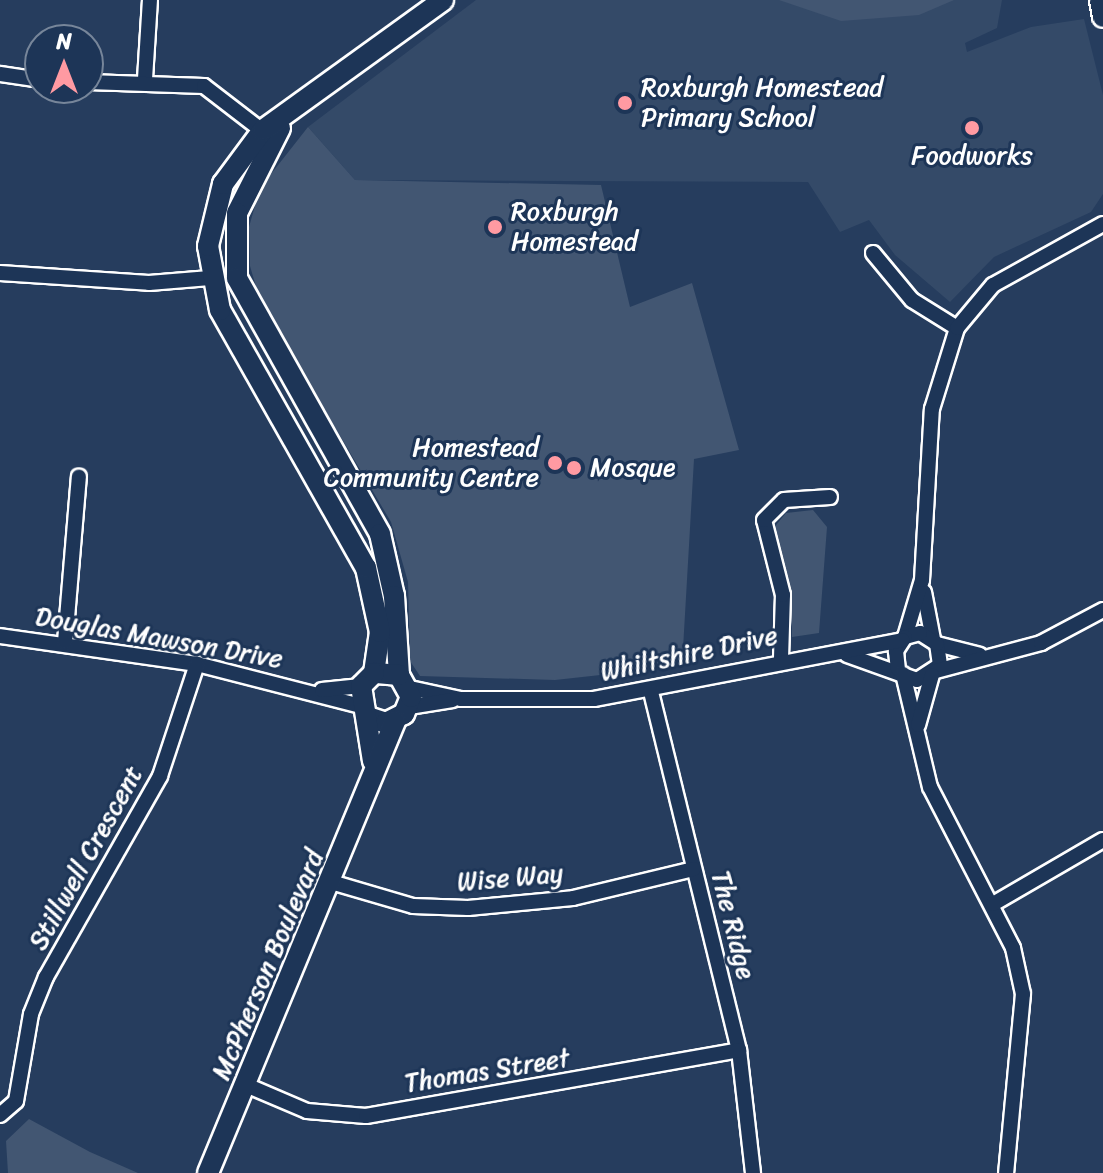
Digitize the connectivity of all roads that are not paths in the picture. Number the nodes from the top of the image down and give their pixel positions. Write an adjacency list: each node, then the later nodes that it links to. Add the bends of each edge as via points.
1 (150, 0): 7 (street)
2 (443, 0): 9 (street, McPherson Boulevard)
3 (1100, 0): 4 (street)
4 (1103, 17)
5 (0, 74): 6 (street)
6 (24, 78)
7 (145, 79): 8 (street); 9 (street, via 204,86)
8 (104, 81)
9 (267, 134): 15 (street, McPherson Boulevard, via 223,184 212,214); 33 (street, McPherson Boulevard, via 237,213 237,278 380,534 394,596)
10 (1103, 224): 12 (street)
11 (1103, 238): 12 (street)
12 (1063, 244): 16 (street, via 993,285)
13 (873, 253): 16 (street, via 912,300)
14 (0, 273): 15 (street, via 149,283)
15 (210, 278): 32 (street, McPherson Boulevard, via 235,339 366,568 380,632)
16 (957, 328): 19 (street, via 932,409)
17 (79, 477): 23 (street)
18 (830, 497): 27 (street, via 784,500 764,520 783,595)
19 (922, 580): 22 (street); 24 (street)
20 (1103, 610): 26 (street, Whiltshire Drive, via 1041,643)
21 (0, 636): 23 (street, Douglas Mawson Drive)
22 (904, 638): 24 (street, Whiltshire Drive); 25 (street, Whiltshire Drive); 29 (street)
23 (65, 642): 28 (street, Douglas Mawson Drive)
24 (935, 642): 26 (street, Whiltshire Drive); 30 (street)
25 (831, 653): 27 (street, Whiltshire Drive); 29 (street, Whiltshire Drive)
26 (996, 655): 30 (street, Whiltshire Drive)
27 (781, 658): 31 (street, Whiltshire Drive)
28 (197, 664): 32 (street, Douglas Mawson Drive, via 309,691); 42 (street, Stillwell Crescent, via 160,776 46,977 31,1014 16,1101)
29 (901, 672): 30 (street, Whiltshire Drive); 34 (street)
30 (934, 673): 34 (street)
31 (651, 692): 33 (street, Whiltshire Drive); 37 (street, The Ridge)
32 (367, 696): 33 (street); 33 (street); 35 (street, McPherson Boulevard)
33 (403, 698): 35 (street, McPherson Boulevard)
34 (916, 737): 39 (street, via 945,820)
35 (372, 776): 38 (street, McPherson Boulevard)
36 (1103, 840): 39 (street)
37 (694, 869): 38 (street, Wise Way, via 573,898 468,908 413,906); 40 (street, The Ridge)
38 (331, 882): 41 (street, McPherson Boulevard)
39 (993, 904): 45 (street, via 1023,994)
40 (739, 1050): 41 (street, Thomas Street, via 366,1116 307,1111); 44 (street, The Ridge)
41 (246, 1085): 43 (street, McPherson Boulevard)
42 (0, 1115)
43 (208, 1173)
44 (753, 1173)
45 (1006, 1173)

